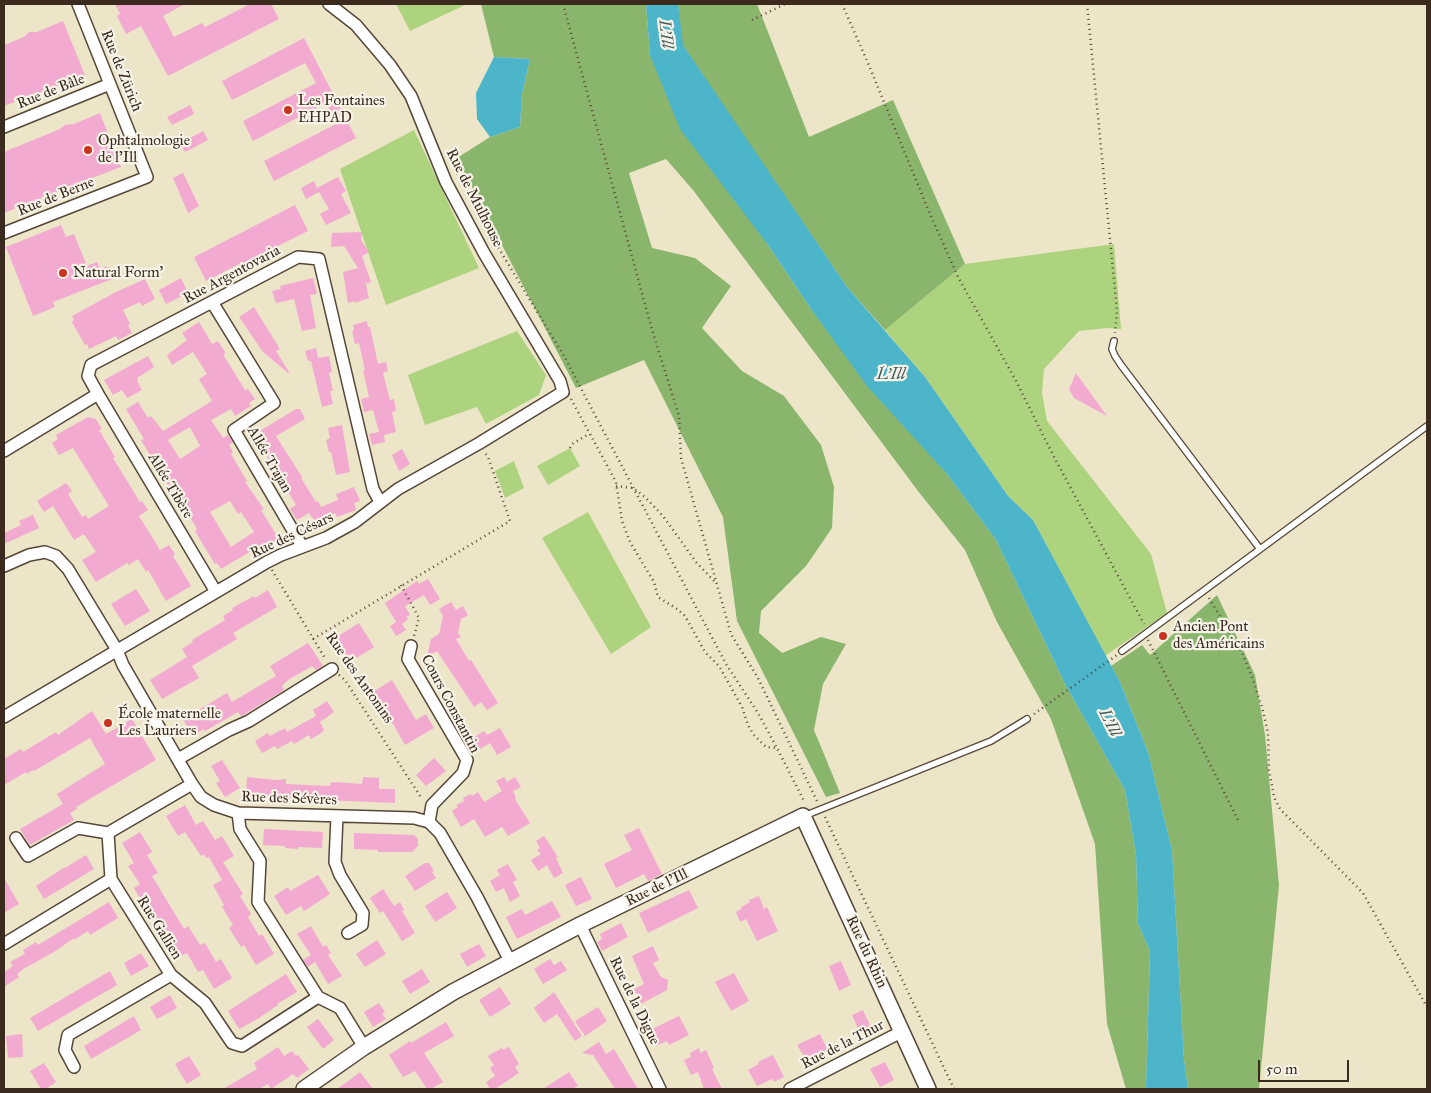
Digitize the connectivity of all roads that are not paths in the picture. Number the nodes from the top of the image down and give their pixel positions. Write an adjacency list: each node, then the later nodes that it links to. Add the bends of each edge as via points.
1 (78, 4): 3 (street, Rue de Zürich)
2 (329, 4): 9 (street, Rue de Mulhouse, via 356,25 411,96 446,182 560,381)
3 (110, 84): 4 (street, Rue de Bâle); 5 (street, Rue de Zürich)
4 (4, 127)
5 (147, 177): 6 (street, Rue de Berne)
6 (4, 234)
7 (212, 302): 10 (street, Rue Argentovaria, via 92,365 88,376); 13 (street, Rue Argentovaria, via 298,257 319,259 373,489); 14 (street, Allée Trajan, via 274,404 234,430)
8 (1114, 341): 15 (lane, via 1114,356)
9 (563, 392): 13 (street, Rue des Césars)
10 (98, 394): 12 (street); 17 (street, Allée Tibère)
11 (1427, 426): 15 (lane)
12 (4, 451)
13 (380, 502): 14 (street, Rue des Césars, via 355,522 326,538)
14 (302, 546): 17 (street, Rue des Césars)
15 (1260, 549): 20 (lane)
16 (4, 566): 19 (street, Rue des Sévères, via 29,555 45,552 56,556 68,569)
17 (216, 592): 19 (street, Rue des Césars)
18 (411, 646): 29 (street, Cours Constantin, via 408,659 467,760 463,773 432,805)
19 (117, 650): 22 (street, Rue des Césars); 24 (street, Rue des Sévères)
20 (1122, 651)
21 (332, 669): 24 (street, via 249,721)
22 (4, 717)
23 (1027, 719): 27 (lane, Rue de l'Ill, via 991,741)
24 (178, 759): 25 (street, Rue des Sévères)
25 (192, 784): 26 (street, Rue des Sévères, via 201,797); 30 (street)
26 (238, 813): 28 (street, Rue des Sévères); 38 (street, via 240,829 260,861 258,902)
27 (806, 815): 33 (street, Rue de l'Ill); 39 (street, Rue du Rhin)
28 (337, 816): 29 (street, Rue des Sévères, via 414,818); 34 (street, via 335,862 363,912 362,925)
29 (429, 822): 36 (street, via 440,833 478,897)
30 (108, 833): 31 (street, via 78,828 28,856); 32 (street, Rue Gallien)
31 (16, 838)
32 (112, 879): 35 (street); 37 (street, Rue Gallien)
33 (580, 925): 36 (street, Rue de l'Ill); 44 (street, Rue de la Digue)
34 (348, 933)
35 (5, 941)
36 (510, 961): 40 (street, Rue de l'Ill)
37 (170, 975): 38 (street, Rue Gallien, via 206,1003 232,1043 242,1046); 41 (street, via 68,1035 65,1050)
38 (318, 997): 40 (street, via 340,1008)
39 (903, 1031): 42 (street, Rue de la Thur); 45 (street, Rue du Rhin)
40 (364, 1047): 43 (street, Rue de l'Ill)
41 (74, 1068)
42 (794, 1088)
43 (304, 1089)
44 (660, 1089)
45 (928, 1089)

